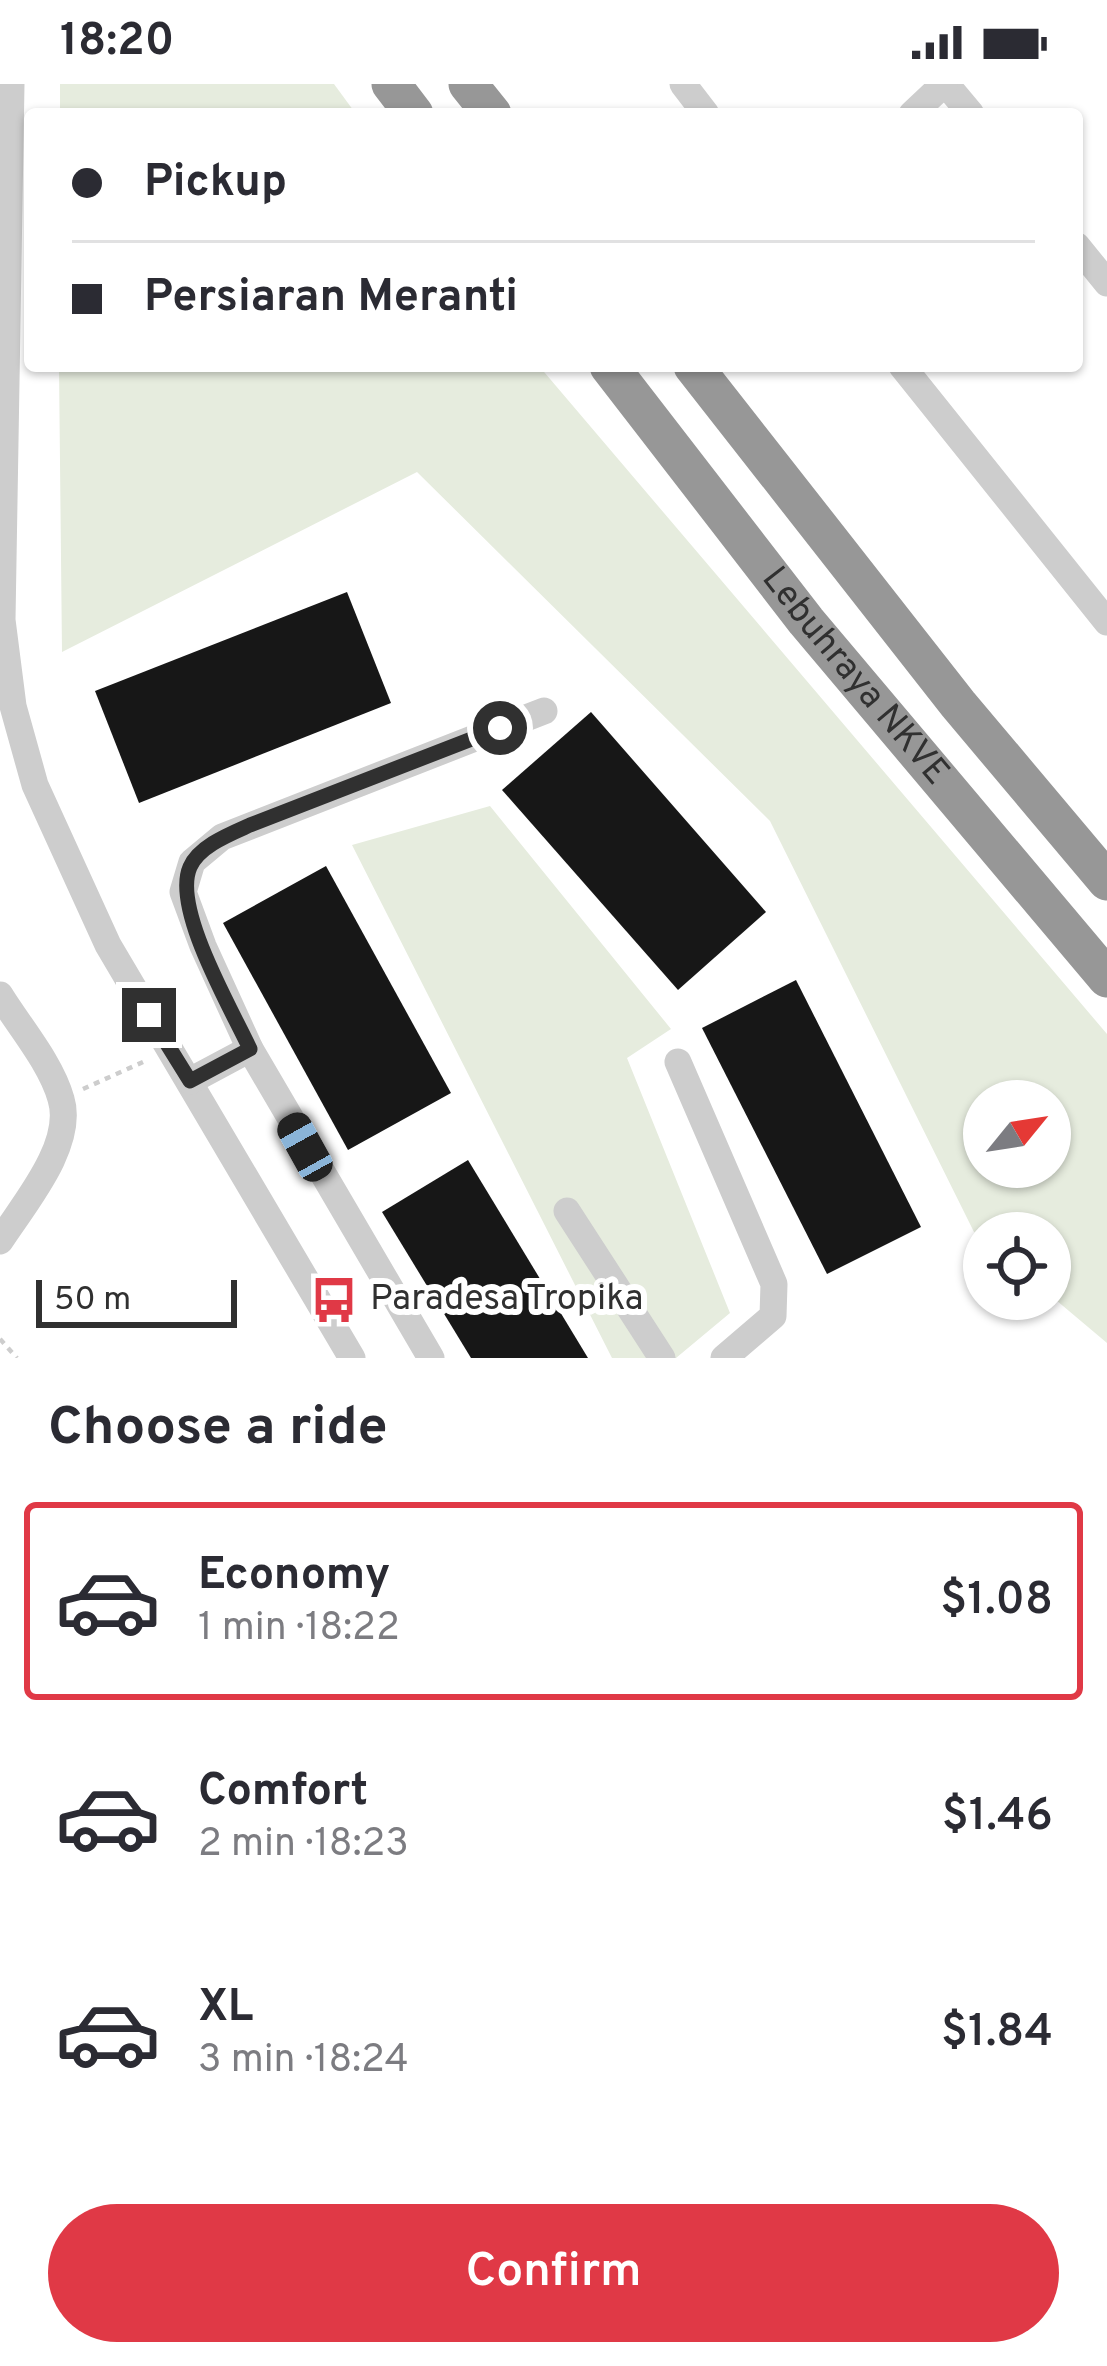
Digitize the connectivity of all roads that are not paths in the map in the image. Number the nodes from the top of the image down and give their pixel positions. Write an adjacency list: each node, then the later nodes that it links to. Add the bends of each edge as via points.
1 (391, 84): 6 (highway)
2 (468, 84): 7 (highway)
3 (683, 84): 8 (street)
4 (945, 84): 9 (street); 10 (street)
5 (7, 100): 23 (street, via 2,620 13,706 35,785 108,945)
6 (409, 108)
7 (487, 108)
8 (701, 108)
9 (919, 108)
10 (966, 108)
11 (1083, 253): 12 (street)
12 (1107, 283)
13 (614, 372): 19 (highway, Lebuhraya NKVE, via 806,621)
14 (698, 372): 18 (highway, Lebuhraya NKVE)
15 (907, 372): 16 (street)
16 (1107, 622)
17 (544, 711): 21 (street, via 222,837 192,862 183,892)
18 (1107, 881)
19 (1107, 978)
20 (0, 995): 25 (street, via 62,1100 63,1124)
21 (250, 1049): 23 (street); 27 (street)
22 (678, 1062): 29 (street, via 774,1285 773,1316)
23 (190, 1081): 26 (street)
24 (567, 1211): 28 (street)
25 (0, 1241)
26 (352, 1358)
27 (431, 1358)
28 (662, 1358)
29 (724, 1358)

